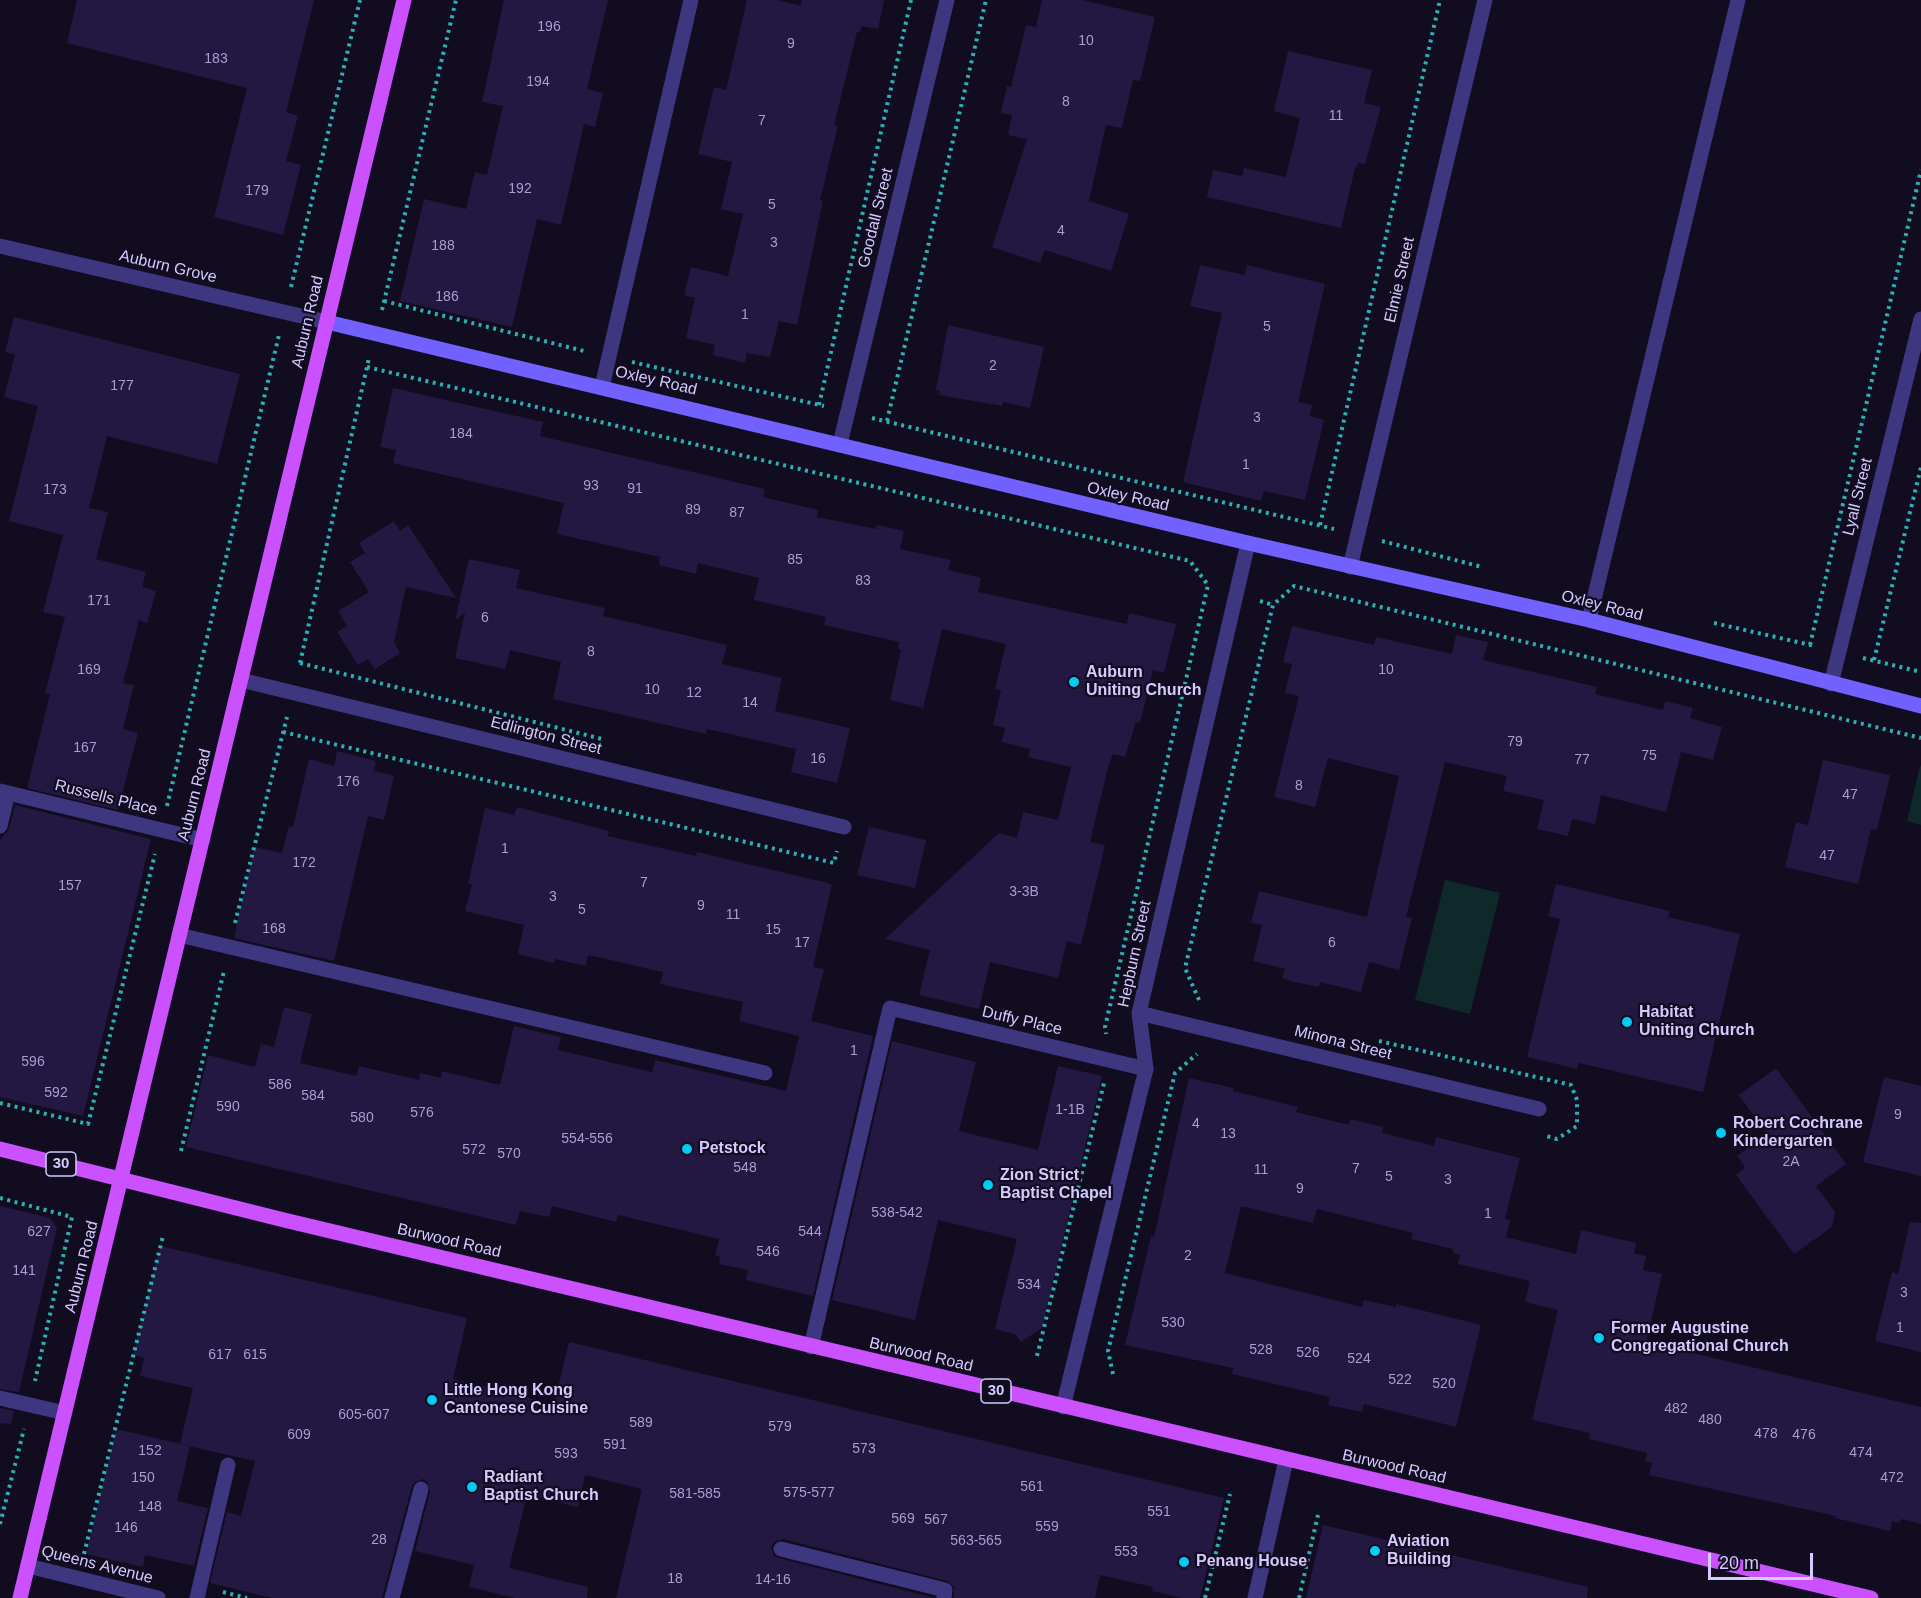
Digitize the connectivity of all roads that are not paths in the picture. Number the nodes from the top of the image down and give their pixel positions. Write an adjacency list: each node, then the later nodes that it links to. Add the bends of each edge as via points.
1 (404, 0): 8 (main road, Auburn Road)
2 (691, 0): 9 (street)
3 (947, 0): 10 (street, Goodall Street)
4 (1485, 0): 12 (street, Elmie Street)
5 (1738, 0): 13 (street)
6 (0, 246): 8 (street, Auburn Grove)
7 (1921, 319): 15 (street, Lyall Street)
8 (327, 322): 9 (street, Oxley Road); 14 (main road, Auburn Road)
9 (602, 387): 10 (street, Oxley Road)
10 (840, 444): 11 (street, Oxley Road)
11 (1248, 543): 12 (street, Oxley Road); 22 (street, Hepburn Street)
12 (1350, 567): 13 (street, Oxley Road)
13 (1589, 620): 15 (street, Oxley Road)
14 (241, 680): 19 (street, Edlington Street); 20 (main road, Auburn Road)
15 (1831, 684): 16 (street, Oxley Road)
16 (1921, 706)
17 (4, 792): 18 (street); 20 (street, Russells Place)
18 (0, 826)
19 (843, 827)
20 (202, 840): 21 (main road, Auburn Road)
21 (180, 935): 24 (street); 27 (main road, Auburn Road)
22 (1139, 1013): 23 (street, Hepburn Street); 25 (street, Minona Street)
23 (1146, 1069): 28 (street, Duffy Place, via 890,1008); 30 (street, Hepburn Street)
24 (765, 1073)
25 (1539, 1109)
26 (0, 1149): 27 (main road, Burwood Road / 30)
27 (123, 1179): 28 (main road, Burwood Road / 30); 31 (main road, Auburn Road)
28 (811, 1347): 30 (main road, Burwood Road / 30)
29 (0, 1398): 31 (street)
30 (1063, 1407): 32 (main road, Burwood Road / 30)
31 (65, 1413): 36 (main road, Auburn Road)
32 (1286, 1460): 42 (street); 43 (main road, Burwood Road / 30)
33 (228, 1465): 39 (street)
34 (420, 1489): 40 (street)
35 (781, 1549): 41 (street, via 945,1590)
36 (28, 1566): 37 (main road, Auburn Road); 38 (street, Queens Avenue)
37 (20, 1598)
38 (158, 1598)
39 (197, 1598)
40 (393, 1598)
41 (944, 1598)
42 (1255, 1598)
43 (1871, 1598)

